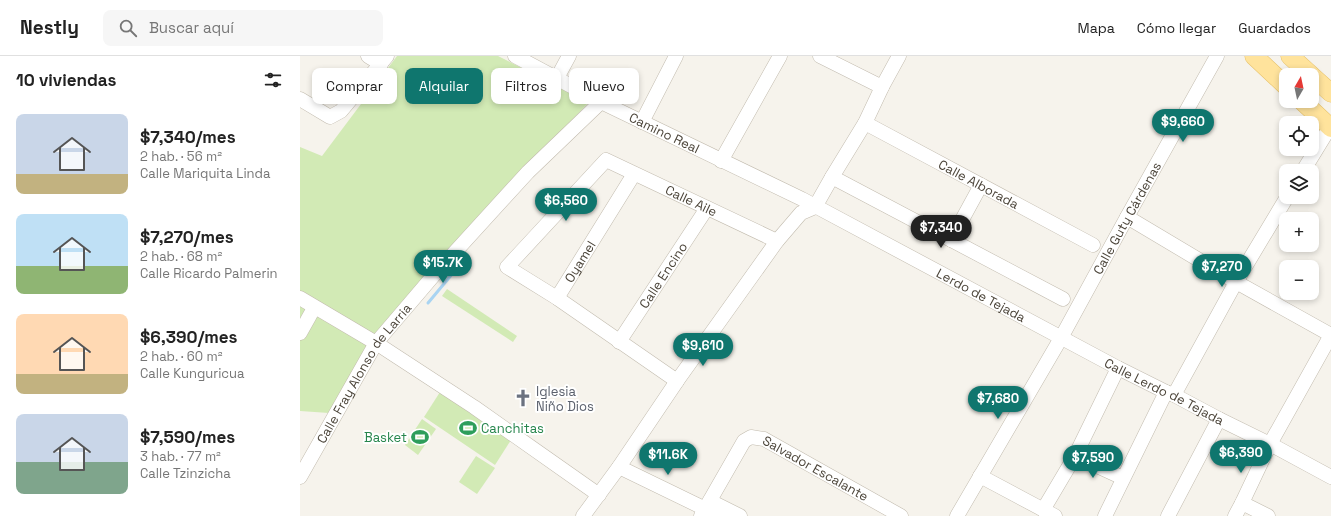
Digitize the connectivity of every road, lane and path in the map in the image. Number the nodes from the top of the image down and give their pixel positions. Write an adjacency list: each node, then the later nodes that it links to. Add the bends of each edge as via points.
1 (368, 56): 11 (street)
2 (515, 56): 12 (street, Camino Real)
3 (569, 56): 14 (street)
4 (676, 56): 23 (street)
5 (780, 56): 26 (street)
6 (820, 56): 17 (street)
7 (899, 56): 17 (street)
8 (1217, 56): 34 (street, Calle Guty Cárdenas)
9 (1254, 56): 15 (main road)
10 (1290, 56): 13 (main road)
11 (384, 60): 19 (street, via 341,111 330,117)
12 (538, 68)
13 (1304, 68)
14 (561, 71)
15 (1279, 79)
16 (1319, 82): 18 (main road)
17 (882, 86): 24 (street)
18 (1331, 93)
19 (300, 99)
20 (599, 104): 47 (street, Calle Fray Alonso de Larria, via 528,172)
21 (605, 104): 23 (street, Camino Real)
22 (1310, 108): 25 (main road)
23 (642, 122): 26 (street, Camino Real)
24 (865, 123): 29 (street); 30 (street, Calle Alborada)
25 (1330, 127): 27 (street)
26 (721, 161): 32 (street, Camino Real)
27 (1307, 164)
28 (634, 174): 33 (street, Calle Aile); 40 (street, Oyamel); 40 (street, Calle Aile, via 606,160 507,266)
29 (832, 177): 32 (street); 35 (street)
30 (981, 185): 35 (street); 37 (street, Calle Alborada)
31 (1283, 204): 38 (street)
32 (816, 207): 36 (street, via 801,213); 45 (street, Lerdo de Tejada)
33 (707, 208): 36 (street, Calle Aile); 46 (street, Calle Encino)
34 (1127, 217): 38 (street); 45 (street, Calle Guty Cárdenas)
35 (951, 240): 41 (street)
36 (777, 241): 49 (street)
37 (1093, 245)
38 (1236, 282): 44 (street); 50 (street)
39 (300, 298): 42 (street)
40 (557, 298): 46 (street)
41 (1063, 299)
42 (314, 308): 43 (street); 47 (street)
43 (300, 333)
44 (1331, 335): 52 (street)
45 (1061, 338): 48 (street, Calle Lerdo de Tejada); 55 (street, Calle Guty Cárdenas)
46 (619, 342): 49 (street)
47 (376, 343): 56 (street, Calle Fray Alonso de Larria); 59 (street, via 505,428)
48 (1118, 368): 50 (street, Calle Lerdo de Tejada); 53 (street)
49 (677, 381): 54 (street)
50 (1170, 393): 51 (street, Calle Lerdo de Tejada); 58 (street)
51 (1219, 419): 52 (street, Calle Lerdo de Tejada); 69 (street)
52 (1270, 444): 57 (street, Calle Lerdo de Tejada); 60 (street)
53 (1075, 456): 58 (street); 62 (street)
54 (619, 467): 59 (street); 61 (street)
55 (980, 476): 62 (street); 67 (street, Calle Guty Cárdenas)
56 (300, 477)
57 (1331, 477)
58 (1123, 478): 68 (street)
59 (599, 495): 63 (street)
60 (1242, 503): 70 (street); 71 (street)
61 (706, 508): 64 (street); 65 (street); 66 (street, Salvador Escalante, via 744,441 750,437 764,439)
62 (1049, 513)
63 (583, 516)
64 (720, 516)
65 (740, 516)
66 (901, 516)
67 (957, 516)
68 (1105, 516)
69 (1168, 516)
70 (1235, 516)
71 (1268, 516)

